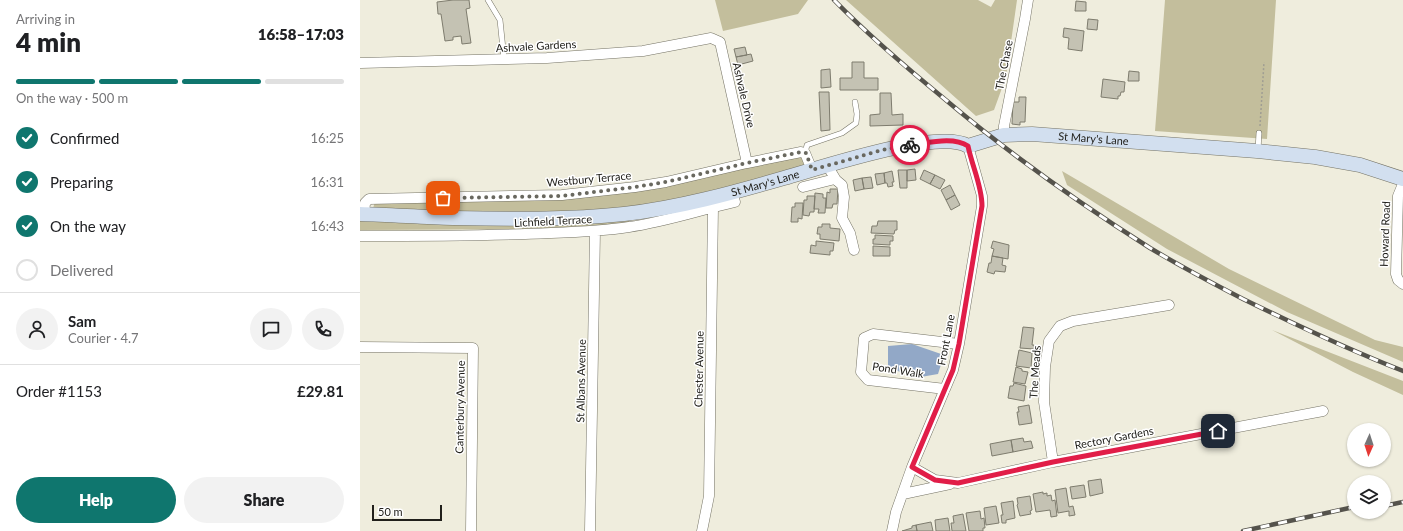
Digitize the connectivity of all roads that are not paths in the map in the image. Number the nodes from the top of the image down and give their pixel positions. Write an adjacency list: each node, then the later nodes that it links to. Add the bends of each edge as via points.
1 (488, 0): 4 (lane, via 500,20)
2 (1028, 0): 8 (street, The Chase)
3 (711, 38): 4 (street, Ashvale Gardens, via 643,51); 12 (street, Ashvale Drive, via 720,42)
4 (504, 59): 5 (street, Ashvale Gardens)
5 (361, 63)
6 (855, 102): 11 (lane, via 856,123 842,133 807,145)
7 (1259, 134): 10 (lane)
8 (1004, 135): 9 (main road, St Mary's Lane); 10 (main road, St Mary's Lane, via 1046,135)
9 (968, 146): 13 (main road, St Mary's Lane, via 953,142 911,145); 28 (street, Front Lane, via 982,196 982,206)
10 (1257, 151): 16 (main road, St Mary's Lane, via 1352,163)
11 (806, 153): 12 (street, Westbury Terrace, via 797,152); 14 (street)
12 (747, 163): 21 (street, Westbury Terrace, via 659,183 562,196 369,199)
13 (827, 165): 14 (main road, St Mary's Lane); 15 (street)
14 (812, 170): 19 (main road, St Mary's Lane)
15 (835, 179): 18 (street); 24 (street, via 842,185 842,218 850,233)
16 (1403, 179)
17 (1403, 184): 25 (street, Howard Road, via 1398,196 1396,274)
18 (803, 187)
19 (732, 192): 20 (street, Lichfield Terrace, via 735,202); 21 (main road, St Mary's Lane, via 674,206 624,214 576,217 453,218)
20 (713, 207): 22 (street, Lichfield Terrace, via 630,227); 39 (street, Chester Avenue, via 709,496)
21 (362, 214)
22 (596, 230): 23 (street, Lichfield Terrace, via 471,236); 38 (street, St Albans Avenue)
23 (360, 236)
24 (854, 250)
25 (1403, 284)
26 (1169, 304): 33 (street, The Meads, via 1073,321 1060,326 1049,341 1045,367 1044,402)
27 (360, 341): 29 (street)
28 (959, 344): 31 (street, Front Lane); 31 (street, Pond Walk, via 873,334 864,338 861,372 868,380)
29 (360, 347): 30 (street); 37 (street, Canterbury Avenue, via 473,348)
30 (360, 350)
31 (945, 389): 34 (street, Front Lane)
32 (1323, 411): 33 (street, Rectory Gardens)
33 (1053, 462): 35 (street, Rectory Gardens)
34 (912, 467): 35 (street, Rectory Gardens, via 935,480); 36 (street, Front Lane)
35 (958, 483): 36 (street)
36 (903, 494): 40 (street, Front Lane)
37 (471, 531)
38 (590, 531)
39 (702, 531)
40 (892, 531)

